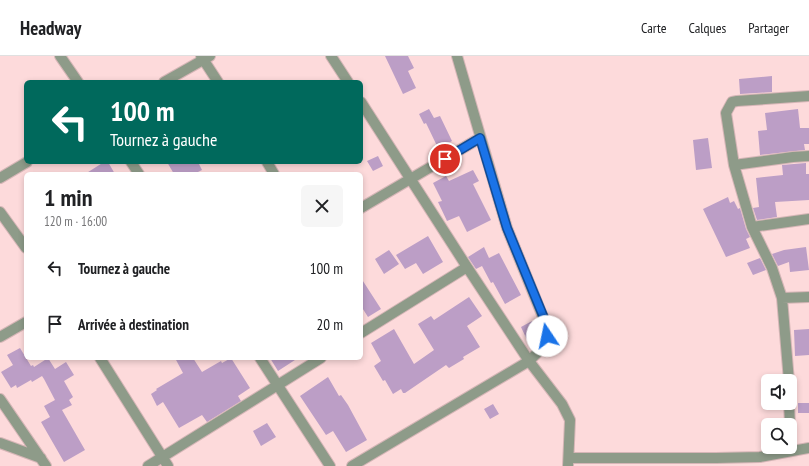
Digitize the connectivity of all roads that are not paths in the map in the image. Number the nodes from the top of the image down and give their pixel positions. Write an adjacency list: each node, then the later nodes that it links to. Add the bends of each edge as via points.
1 (60, 56): 5 (street)
2 (331, 56): 8 (street)
3 (457, 56): 11 (street)
4 (205, 57): 6 (street); 7 (street)
5 (77, 80)
6 (167, 80)
7 (217, 80)
8 (347, 80)
9 (809, 96): 14 (street, via 732,102 726,113)
10 (363, 105): 16 (street)
11 (480, 138): 16 (street); 31 (street, via 507,228 547,327 545,345)
12 (809, 156): 14 (street)
13 (24, 163): 15 (street)
14 (734, 165): 20 (street)
15 (0, 178)
16 (411, 179): 17 (street); 22 (street)
17 (363, 207)
18 (0, 212): 21 (street)
19 (809, 219): 20 (street)
20 (752, 227): 24 (street, via 772,268)
21 (24, 245)
22 (467, 267): 26 (street); 31 (street)
23 (809, 297): 24 (street)
24 (782, 298): 32 (street)
25 (24, 323): 27 (street)
26 (363, 332)
27 (0, 337)
28 (101, 360): 39 (street)
29 (261, 360): 33 (street)
30 (318, 360): 33 (street)
31 (529, 361): 41 (street, via 562,404 570,420); 46 (street)
32 (788, 374)
33 (277, 385): 39 (street); 45 (street)
34 (0, 399): 40 (street)
35 (0, 443): 40 (street)
36 (797, 447): 37 (street)
37 (809, 448)
38 (767, 454): 42 (street)
39 (163, 457): 43 (street); 44 (street)
40 (44, 462)
41 (569, 462): 42 (street)
42 (716, 462)
43 (148, 466)
44 (168, 466)
45 (330, 466)
46 (352, 466)

